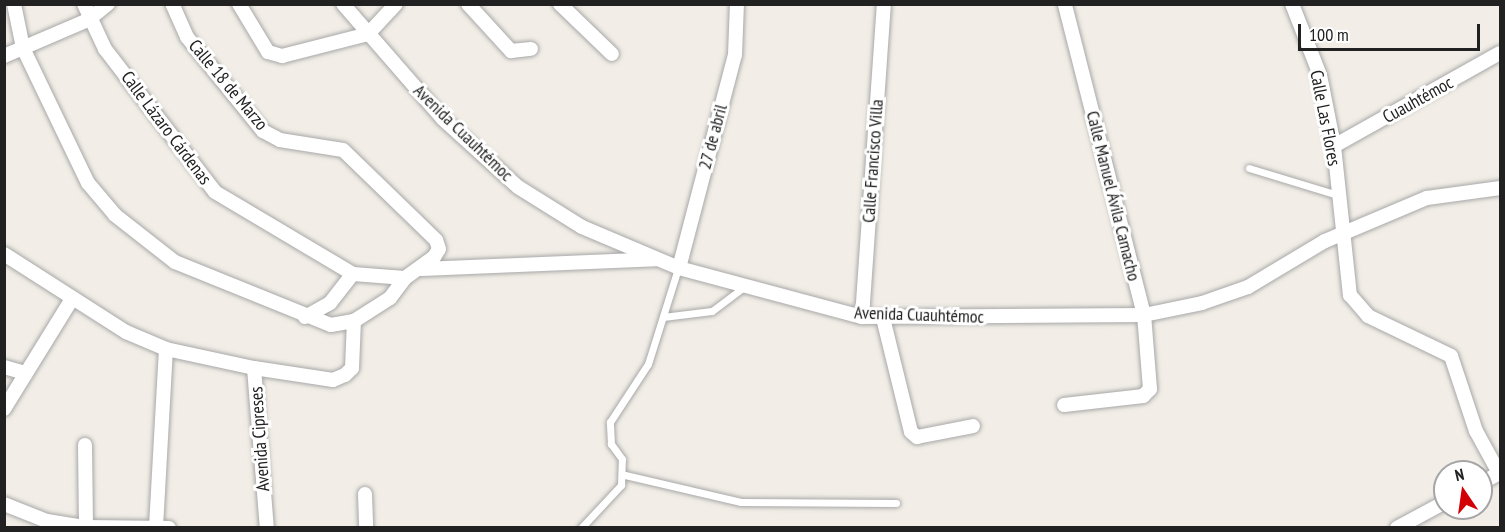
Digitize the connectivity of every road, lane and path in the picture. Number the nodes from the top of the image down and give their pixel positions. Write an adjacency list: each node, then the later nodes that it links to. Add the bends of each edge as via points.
1 (14, 4): 16 (street)
2 (84, 4): 14 (street, Calle Lázaro Cárdenas)
3 (108, 4): 14 (street)
4 (172, 4): 29 (street, Calle 18 de Marzo, via 187,37 263,130 280,140 343,150 439,249)
5 (239, 4): 15 (street, via 274,56)
6 (343, 4): 15 (street, Avenida Cuauhtémoc)
7 (468, 4): 17 (street, via 510,51)
8 (560, 4): 19 (street)
9 (737, 4): 28 (street, 27 de abril, via 735,56)
10 (884, 4): 36 (street, Calle Francisco Villa)
11 (1065, 4): 34 (street, Calle Manuel Ávila Camacho)
12 (1292, 4): 21 (street, Calle Las Flores, via 1320,75)
13 (390, 8): 15 (street)
14 (88, 20): 16 (street); 30 (street, Calle Lázaro Cárdenas, via 215,192)
15 (368, 34): 27 (street, Avenida Cuauhtémoc, via 443,119 518,187 582,227)
16 (23, 48): 20 (street); 37 (street, via 88,183 115,215 175,262)
17 (531, 49)
18 (1500, 53): 21 (street, Cuauhtémoc)
19 (612, 54)
20 (4, 56)
21 (1334, 146): 24 (street, Calle Las Flores)
22 (1249, 168): 24 (lane)
23 (1500, 188): 25 (street, Avenida Cuauhtémoc, via 1440,194)
24 (1338, 195): 25 (street, Calle Las Flores)
25 (1341, 235): 34 (street, Avenida Cuauhtémoc, via 1248,287); 48 (street, Calle Las Flores, via 1357,308 1451,357 1476,431)
26 (4, 254): 33 (street, Avenida Cipreses)
27 (657, 259): 28 (street, Avenida Cuauhtémoc); 29 (street)
28 (679, 268): 32 (street, Avenida Cuauhtémoc); 35 (lane)
29 (422, 269): 31 (street)
30 (353, 274): 31 (street, Calle Lázaro Cárdenas); 37 (street, via 330,303)
31 (405, 278): 39 (street, via 390,298)
32 (743, 288): 35 (lane, via 712,311); 36 (street, Avenida Cuauhtémoc)
33 (72, 298): 40 (street, Avenida Cipreses); 43 (street)
34 (1144, 315): 38 (street, Avenida Cuauhtémoc); 44 (street, Calle Manuel Ávila Camacho, via 1150,388 1143,396)
35 (663, 317): 49 (lane, via 644,374 610,422 611,444 622,459)
36 (862, 317): 38 (street, Avenida Cuauhtémoc)
37 (306, 318): 39 (street, via 331,325)
38 (884, 318): 46 (street, via 911,432 917,437)
39 (354, 321): 42 (street, via 352,368 345,375 333,380)
40 (166, 349): 42 (street, Avenida Cipreses); 55 (street)
41 (4, 367): 43 (street)
42 (254, 368): 57 (street, Avenida Cipreses)
43 (25, 373): 45 (street)
44 (1064, 405)
45 (4, 409)
46 (973, 426)
47 (85, 445): 54 (street)
48 (1500, 473)
49 (625, 475): 51 (lane, via 741,502); 59 (lane)
50 (365, 494): 58 (street)
51 (896, 503)
52 (4, 504): 54 (street, via 47,521)
53 (1433, 508): 60 (street)
54 (86, 527): 55 (street)
55 (156, 527): 56 (street)
56 (169, 528)
57 (267, 528)
58 (366, 528)
59 (580, 528)
60 (1397, 528)

